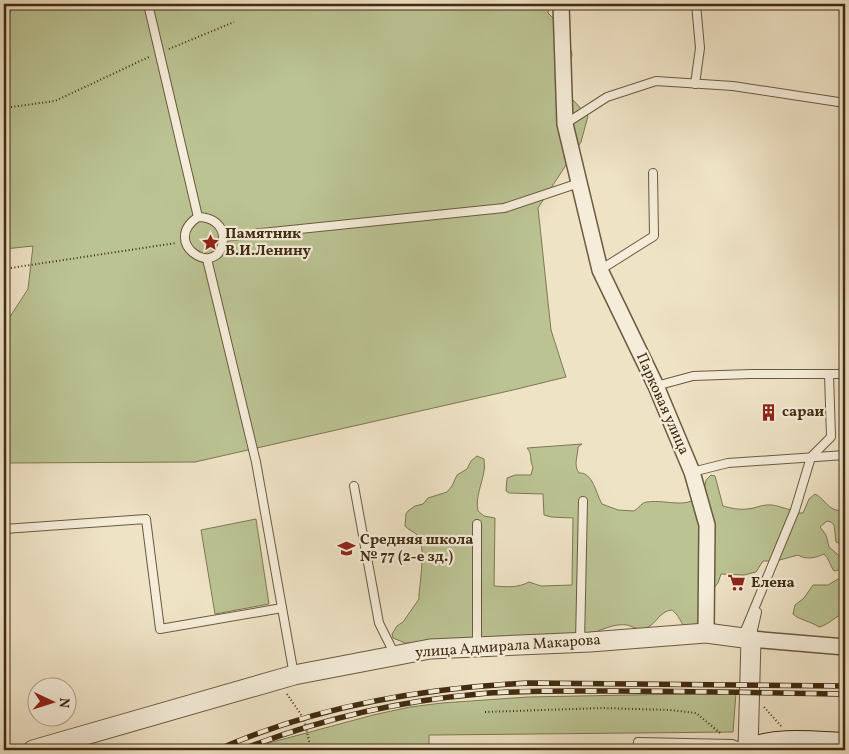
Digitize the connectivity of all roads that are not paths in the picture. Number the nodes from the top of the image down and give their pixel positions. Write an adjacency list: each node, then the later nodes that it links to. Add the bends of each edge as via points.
1 (148, 4): 9 (lane)
2 (561, 4): 6 (street, Парковая улица)
3 (696, 4): 4 (lane, via 700,48)
4 (695, 84): 5 (lane, via 733,86); 6 (lane, via 656,81 607,98)
5 (845, 104)
6 (565, 124): 8 (street, Парковая улица)
7 (653, 173): 12 (lane, via 654,236)
8 (579, 183): 10 (lane, via 504,208); 12 (street, Парковая улица)
9 (198, 217): 10 (lane, via 218,224); 11 (lane, via 187,227 186,242 194,254)
10 (223, 237): 11 (lane, via 219,251)
11 (207, 259): 23 (lane, via 256,462)
12 (600, 270): 15 (street, Парковая улица)
13 (829, 374): 14 (lane); 15 (lane, via 693,376); 17 (lane, via 831,437)
14 (845, 374)
15 (656, 386): 18 (street, Парковая улица)
16 (845, 455): 17 (lane)
17 (811, 457): 18 (lane, via 728,463); 25 (lane)
18 (692, 472): 24 (street, Парковая улица, via 707,525)
19 (354, 486): 29 (lane, via 379,623)
20 (583, 501): 26 (lane)
21 (477, 524): 28 (lane)
22 (4, 529): 23 (lane, via 146,519 160,629)
23 (282, 608): 30 (lane)
24 (706, 634): 25 (street, улица Адмирала Макарова); 26 (street, улица Адмирала Макарова)
25 (747, 639): 27 (street, улица Адмирала Макарова); 33 (street)
26 (580, 643): 28 (street, улица Адмирала Макарова)
27 (845, 646)
28 (477, 647): 29 (street, улица Адмирала Макарова, via 430,649)
29 (395, 656): 30 (street, улица Адмирала Макарова)
30 (289, 683): 34 (street, улица Адмирала Макарова)
31 (845, 743): 33 (main road, via 768,743)
32 (699, 746): 33 (lane); 35 (lane, via 638,742)
33 (743, 748)
34 (33, 750)
35 (638, 750)

